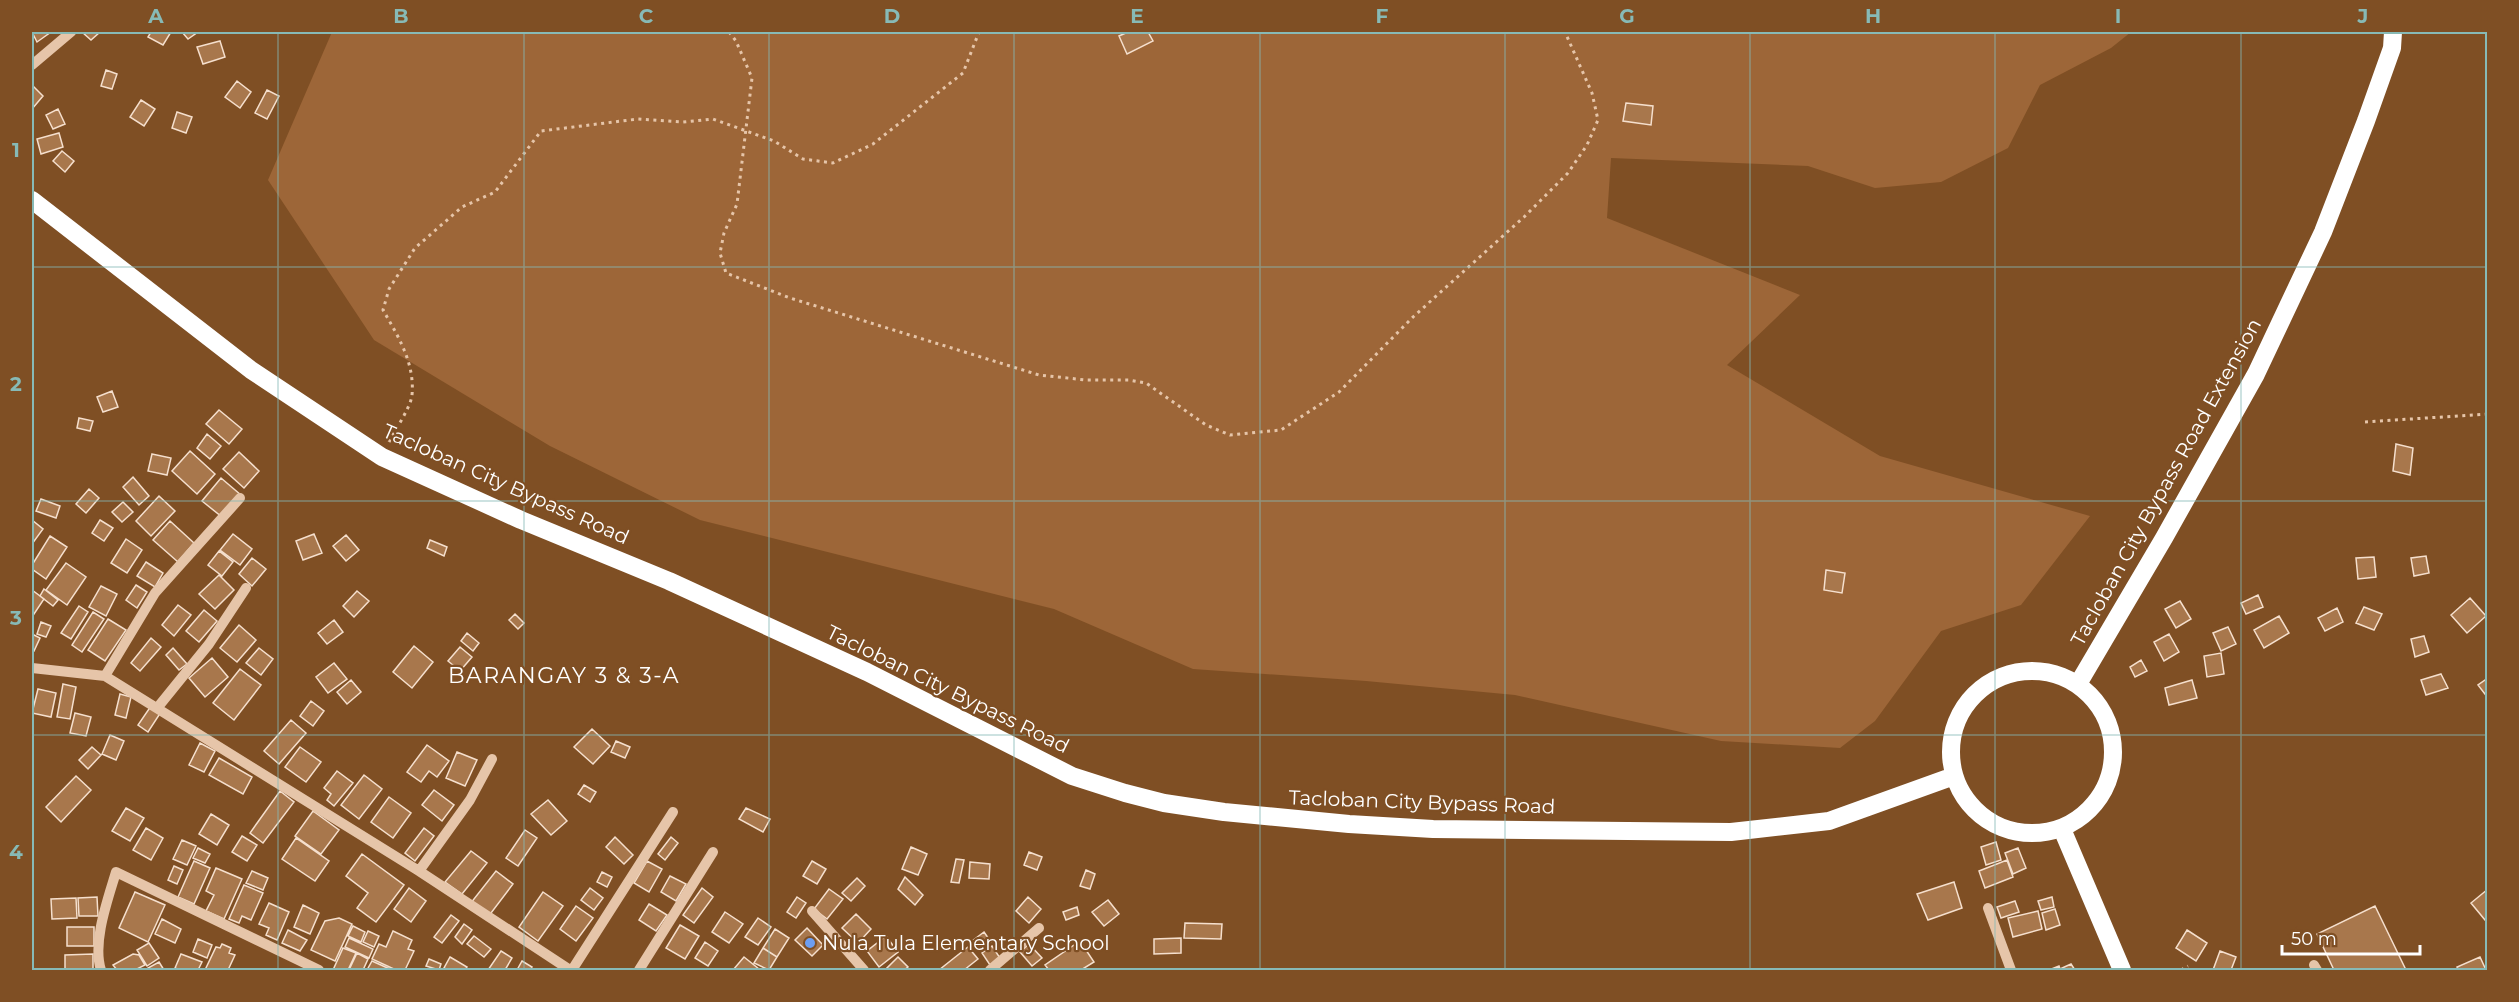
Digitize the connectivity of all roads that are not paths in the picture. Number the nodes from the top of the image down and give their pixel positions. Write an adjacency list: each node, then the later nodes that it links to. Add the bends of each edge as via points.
1 (71, 32): 3 (street)
2 (2393, 32): 9 (highway, Tacloban City Bypass Road Extension, via 2392,48 2323,232 2256,374)
3 (32, 65)
4 (32, 200): 12 (highway, Tacloban City Bypass Road, via 251,370 382,457 867,672 1072,776 1164,803 1278,819 1433,829 1731,832 1829,821)
5 (240, 498): 8 (street, via 155,593)
6 (246, 588): 10 (street, via 209,644)
7 (32, 668): 8 (street)
8 (105, 676): 10 (street)
9 (2078, 684): 12 (highway, via 2056,674 2031,670 2006,675 1984,686 1966,704 1954,726 1950,751); 14 (highway, via 2099,705 2111,732 2114,761 2105,790 2093,806)
10 (158, 707): 16 (street)
11 (492, 759): 16 (street, via 470,800)
12 (1954, 776): 14 (highway, via 1966,800 1984,820 2009,831 2035,835)
13 (673, 812): 22 (street)
14 (2062, 829): 27 (highway)
15 (713, 852): 23 (street)
16 (419, 871): 22 (street)
17 (1988, 908): 26 (street)
18 (812, 911): 24 (street)
19 (1039, 928): 25 (street)
20 (101, 970): 21 (street, via 98,960 104,913 116,872)
21 (319, 970)
22 (571, 970)
23 (639, 970)
24 (864, 970)
25 (990, 970)
26 (2011, 970)
27 (2122, 970)

